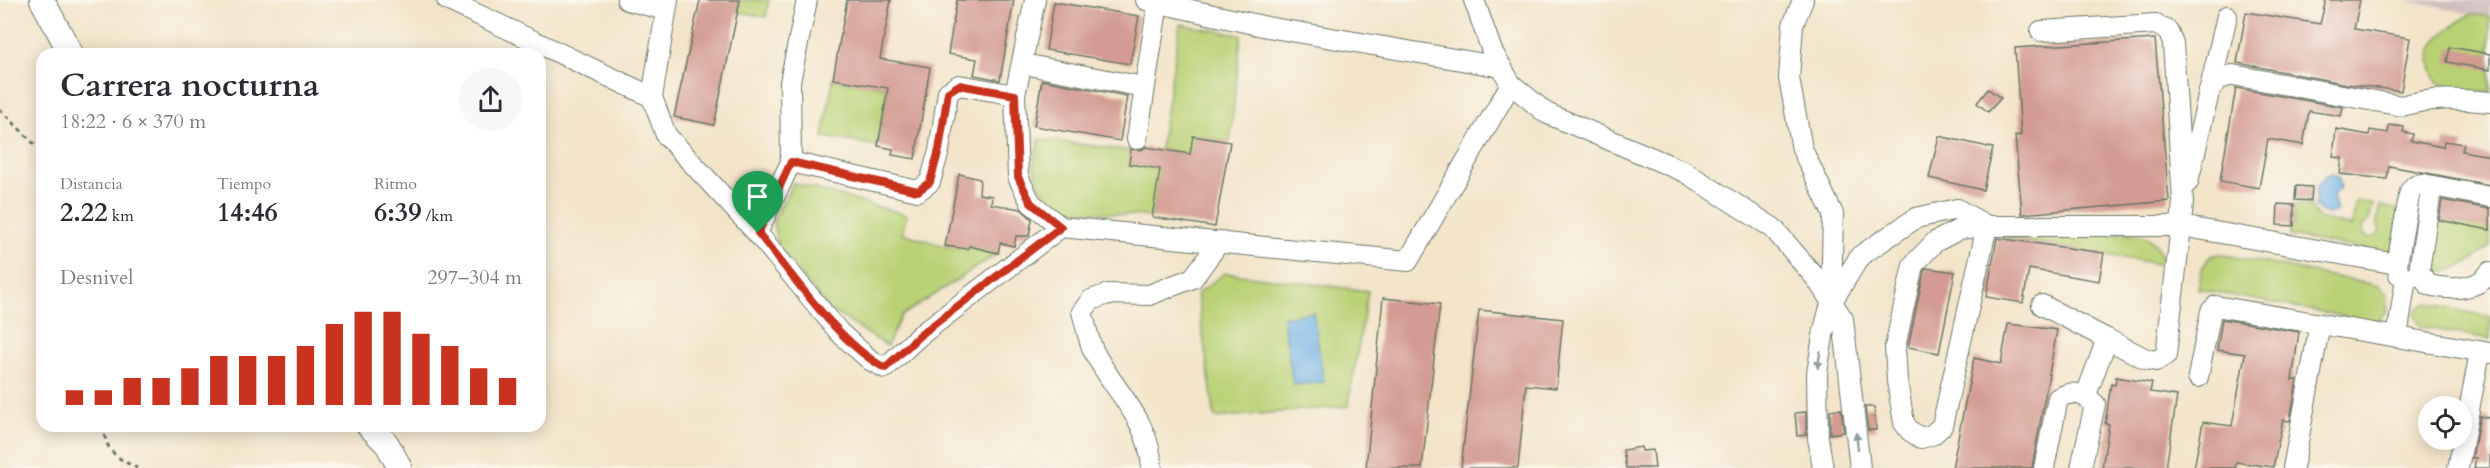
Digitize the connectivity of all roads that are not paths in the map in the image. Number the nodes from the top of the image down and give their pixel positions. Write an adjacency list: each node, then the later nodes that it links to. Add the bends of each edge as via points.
1 (42, 0): 12 (street)
2 (447, 0): 18 (street)
3 (627, 0): 9 (street)
4 (807, 0): 21 (street, via 790,82)
5 (1035, 0): 13 (street)
6 (1474, 0): 14 (street, via 1492,51)
7 (1803, 0): 31 (street, via 1793,25 1788,78 1802,149 1833,214)
8 (1152, 1): 14 (street); 15 (street)
9 (667, 5): 18 (street)
10 (2227, 16): 16 (street)
11 (2042, 31): 23 (street, via 2156,24 2169,32 2173,43)
12 (68, 48)
13 (1023, 64): 15 (street); 17 (street)
14 (1506, 75): 28 (street, via 1408,261); 31 (street, via 1546,113 1685,172 1773,228 1815,277)
15 (1144, 87): 20 (street)
16 (2210, 91): 19 (street, via 2218,79 2233,75 2403,106 2420,100); 23 (street)
17 (1015, 95): 21 (street, via 959,85 948,92 930,182 918,191); 26 (street, via 1018,177 1031,203)
18 (652, 97): 27 (street, via 666,135)
19 (2490, 102)
20 (1137, 139)
21 (791, 162): 27 (street)
22 (2490, 196): 29 (street, via 2423,184 2430,190 2430,197)
23 (2183, 202): 25 (street)
24 (1987, 226): 24 (street, via 1942,426 1921,438 1904,423 1895,346 1913,265 1935,242 1960,229); 25 (street); 31 (street, via 1957,209 1916,218 1860,256)
25 (2181, 226): 29 (street); 35 (street, via 2166,355 2156,361 2146,359)
26 (1061, 227): 27 (street, via 919,336 885,368 840,333); 28 (street)
27 (758, 233)
28 (1220, 242): 41 (street, via 1193,278 1149,296 1108,294 1091,300 1082,312 1094,352 1136,414)
29 (2407, 271): 30 (street, via 2429,285 2447,290 2469,286); 34 (street)
30 (2490, 272)
31 (1831, 303): 42 (street, one-way to 42, via 1817,373 1818,438); 43 (street, one-way to 31, via 1843,319)
32 (2042, 305): 35 (street)
33 (2319, 324): 34 (street); 37 (street, via 2216,306 2211,311); 46 (street)
34 (2397, 337): 36 (street)
35 (2108, 339): 38 (street)
36 (2485, 352): 47 (street)
37 (2198, 377)
38 (2086, 396): 44 (street, via 2075,393 2058,398); 45 (street, via 2095,404)
39 (375, 432): 40 (street, via 387,444)
40 (400, 468)
41 (1152, 468)
42 (1823, 468)
43 (1860, 468)
44 (2044, 468)
45 (2081, 468)
46 (2293, 468)
47 (2458, 468)

